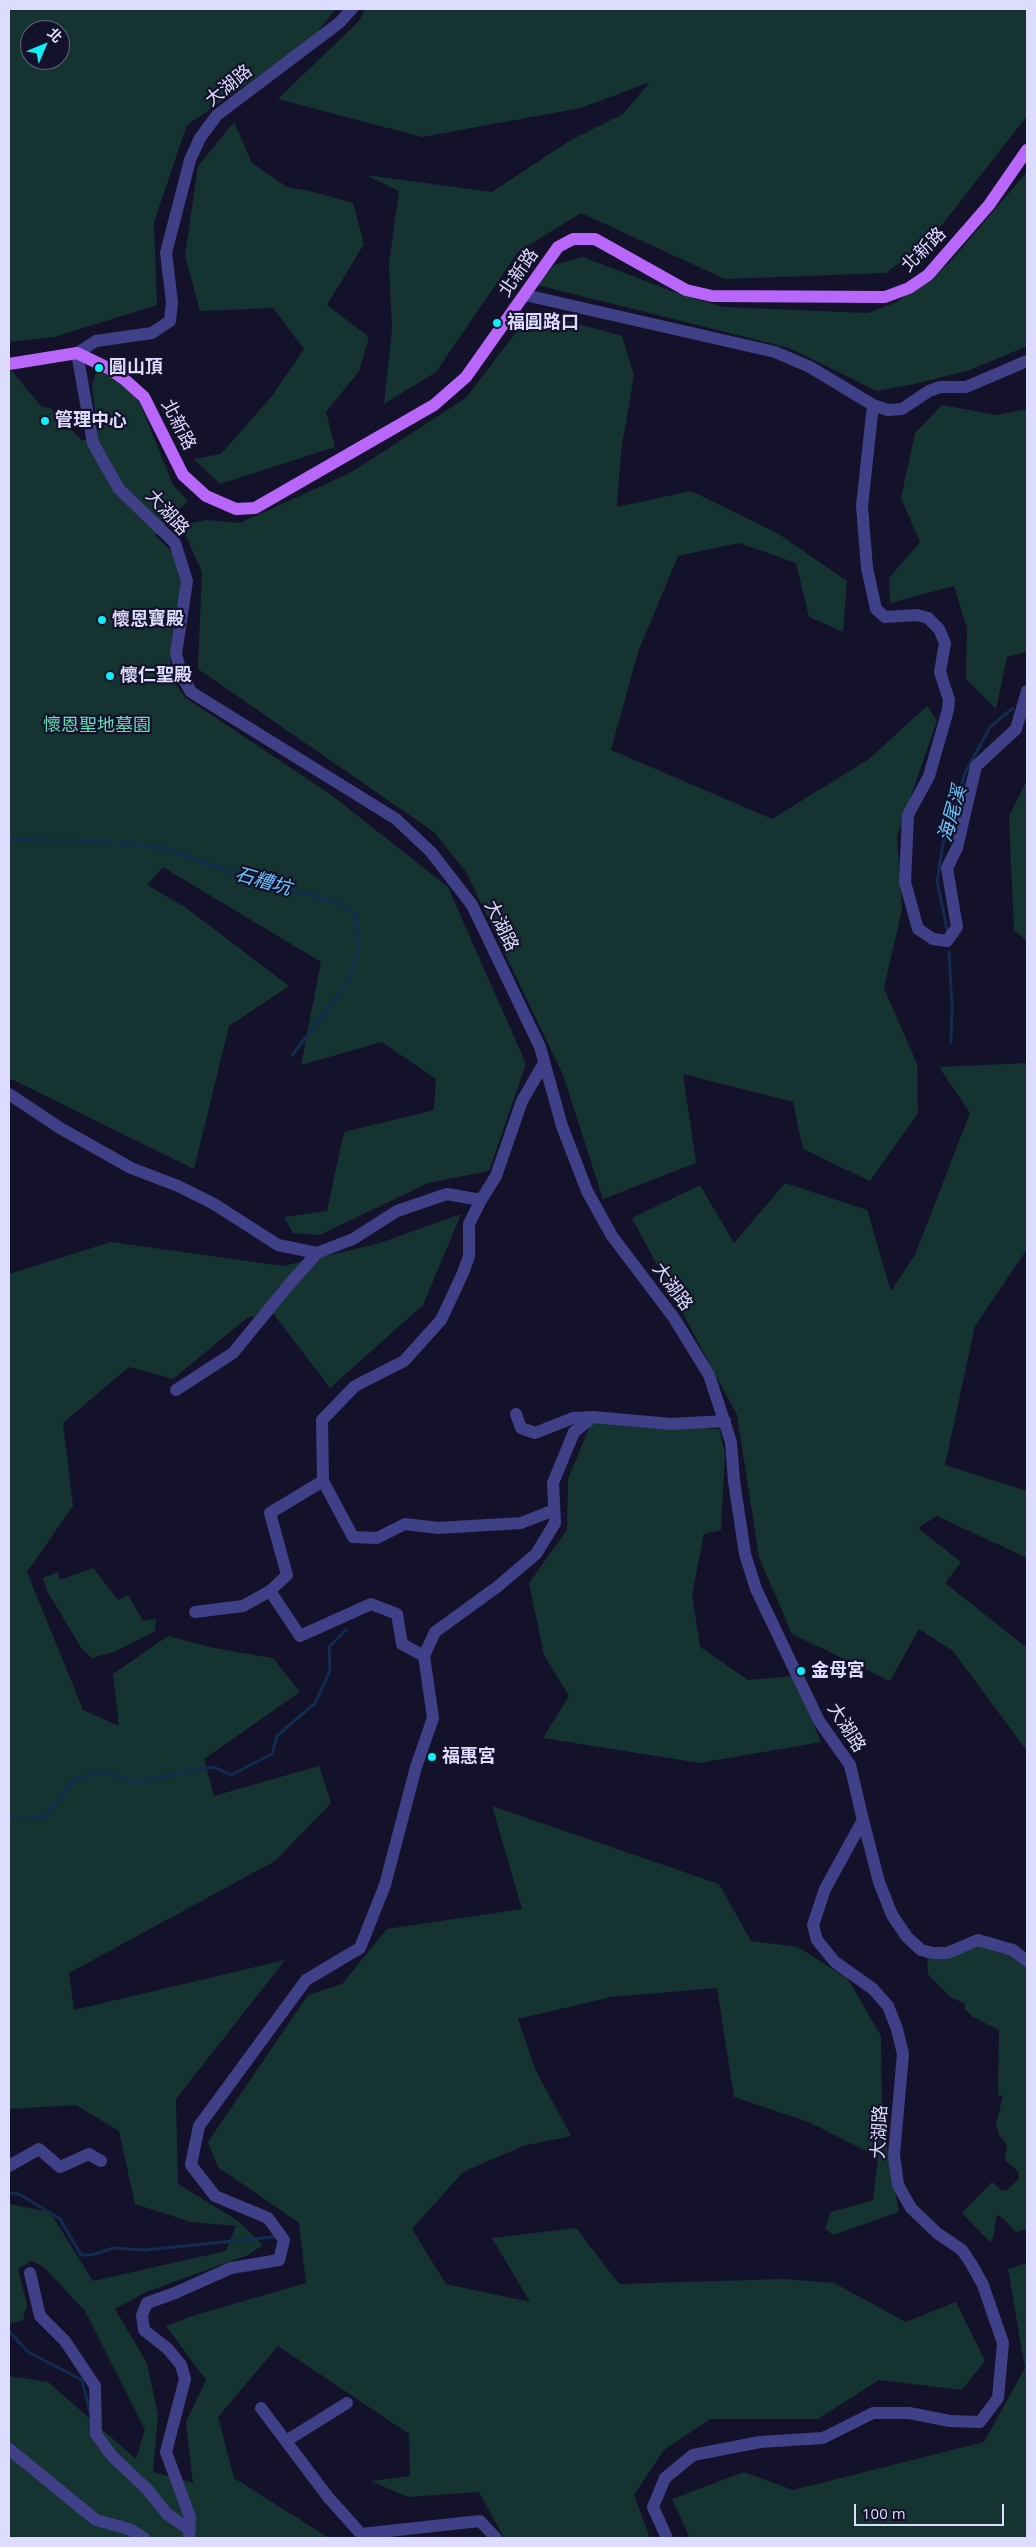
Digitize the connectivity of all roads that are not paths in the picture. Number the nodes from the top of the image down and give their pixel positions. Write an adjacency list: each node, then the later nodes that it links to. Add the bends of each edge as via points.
1 (352, 9): 4 (street, 大湖路, via 339,23 218,115 200,138 190,160 166,253 172,302 170,321 152,333 96,341)
2 (1027, 150): 3 (main road, 北新路, via 988,205 928,275 910,288 885,297 712,296 686,290 595,239 573,239 558,247)
3 (525, 295): 4 (main road, 北新路, via 466,377 434,405 255,508 236,508 206,496 183,474 144,397 116,373); 7 (street, via 775,352 810,367)
4 (76, 353): 6 (main road); 9 (street, 大湖路, via 93,443 119,489 175,543 187,581 176,654 191,692 365,798 396,819 431,852 472,905 540,1047)
5 (1027, 361): 7 (street, via 966,387 940,387 929,391 902,409 888,410)
6 (9, 364)
7 (873, 405): 8 (street, via 862,506 867,568 876,609 885,617 917,615 928,618 939,629 945,643 940,672 949,700 948,710 930,776 908,815 905,882 918,929 933,939 947,941 957,927 947,868 957,848 976,766 1016,729)
8 (1027, 691)
9 (544, 1063): 11 (street, via 522,1101 496,1176); 16 (street, 大湖路, via 562,1126 587,1191 612,1236 674,1318 704,1367)
10 (9, 1094): 12 (street, via 131,1168 214,1204 278,1245)
11 (481, 1200): 12 (street, via 447,1194 397,1211 353,1239); 17 (street, via 469,1224 469,1256 441,1320 404,1361 354,1386 322,1420)
12 (317, 1253): 13 (street, via 233,1353)
13 (176, 1390)
14 (516, 1414): 15 (street, via 521,1428 535,1433 573,1418)
15 (593, 1417): 16 (street, via 670,1424); 18 (street, via 574,1432 554,1483)
16 (725, 1420): 22 (street, 大湖路, via 731,1442 745,1554 756,1589 819,1721 850,1765)
17 (323, 1480): 18 (street, via 353,1537 377,1538 405,1524 438,1528 521,1523); 19 (street, via 270,1513 287,1575)
18 (554, 1510): 21 (street, via 555,1523 536,1554 435,1632)
19 (270, 1591): 20 (street, via 243,1606); 21 (street, via 300,1636 371,1604 397,1614 402,1644)
20 (195, 1612)
21 (424, 1656): 31 (street, via 432,1718 385,1884 360,1948 306,1980 199,2126 191,2165 215,2196 268,2218 284,2240 279,2260 231,2268 148,2303 142,2315 144,2330 181,2364 185,2379 166,2452 190,2517)
22 (863, 1820): 23 (street, via 879,1882 892,1915 921,1950 932,1954 948,1953 978,1940 1013,1950); 34 (street, 大湖路, via 825,1889 813,1925 817,1940 835,1962 873,1989 888,2006 898,2029 903,2054 894,2154 898,2185 911,2208 937,2233 962,2250 983,2285 1003,2343 998,2398 980,2422 950,2421 908,2413 873,2413 823,2438 760,2442 693,2455 665,2478 653,2507)
23 (1027, 1961)
24 (101, 2161): 25 (street, via 89,2154 60,2167 39,2149)
25 (9, 2166)
26 (30, 2273): 31 (street, via 40,2316 65,2340 95,2386 96,2434 112,2456)
27 (347, 2403): 29 (street)
28 (261, 2408): 29 (street)
29 (286, 2441): 33 (street, via 361,2534 480,2521)
30 (9, 2448): 32 (street, via 96,2520 128,2529)
31 (189, 2534)
32 (144, 2538)
33 (496, 2538)
34 (667, 2538)

